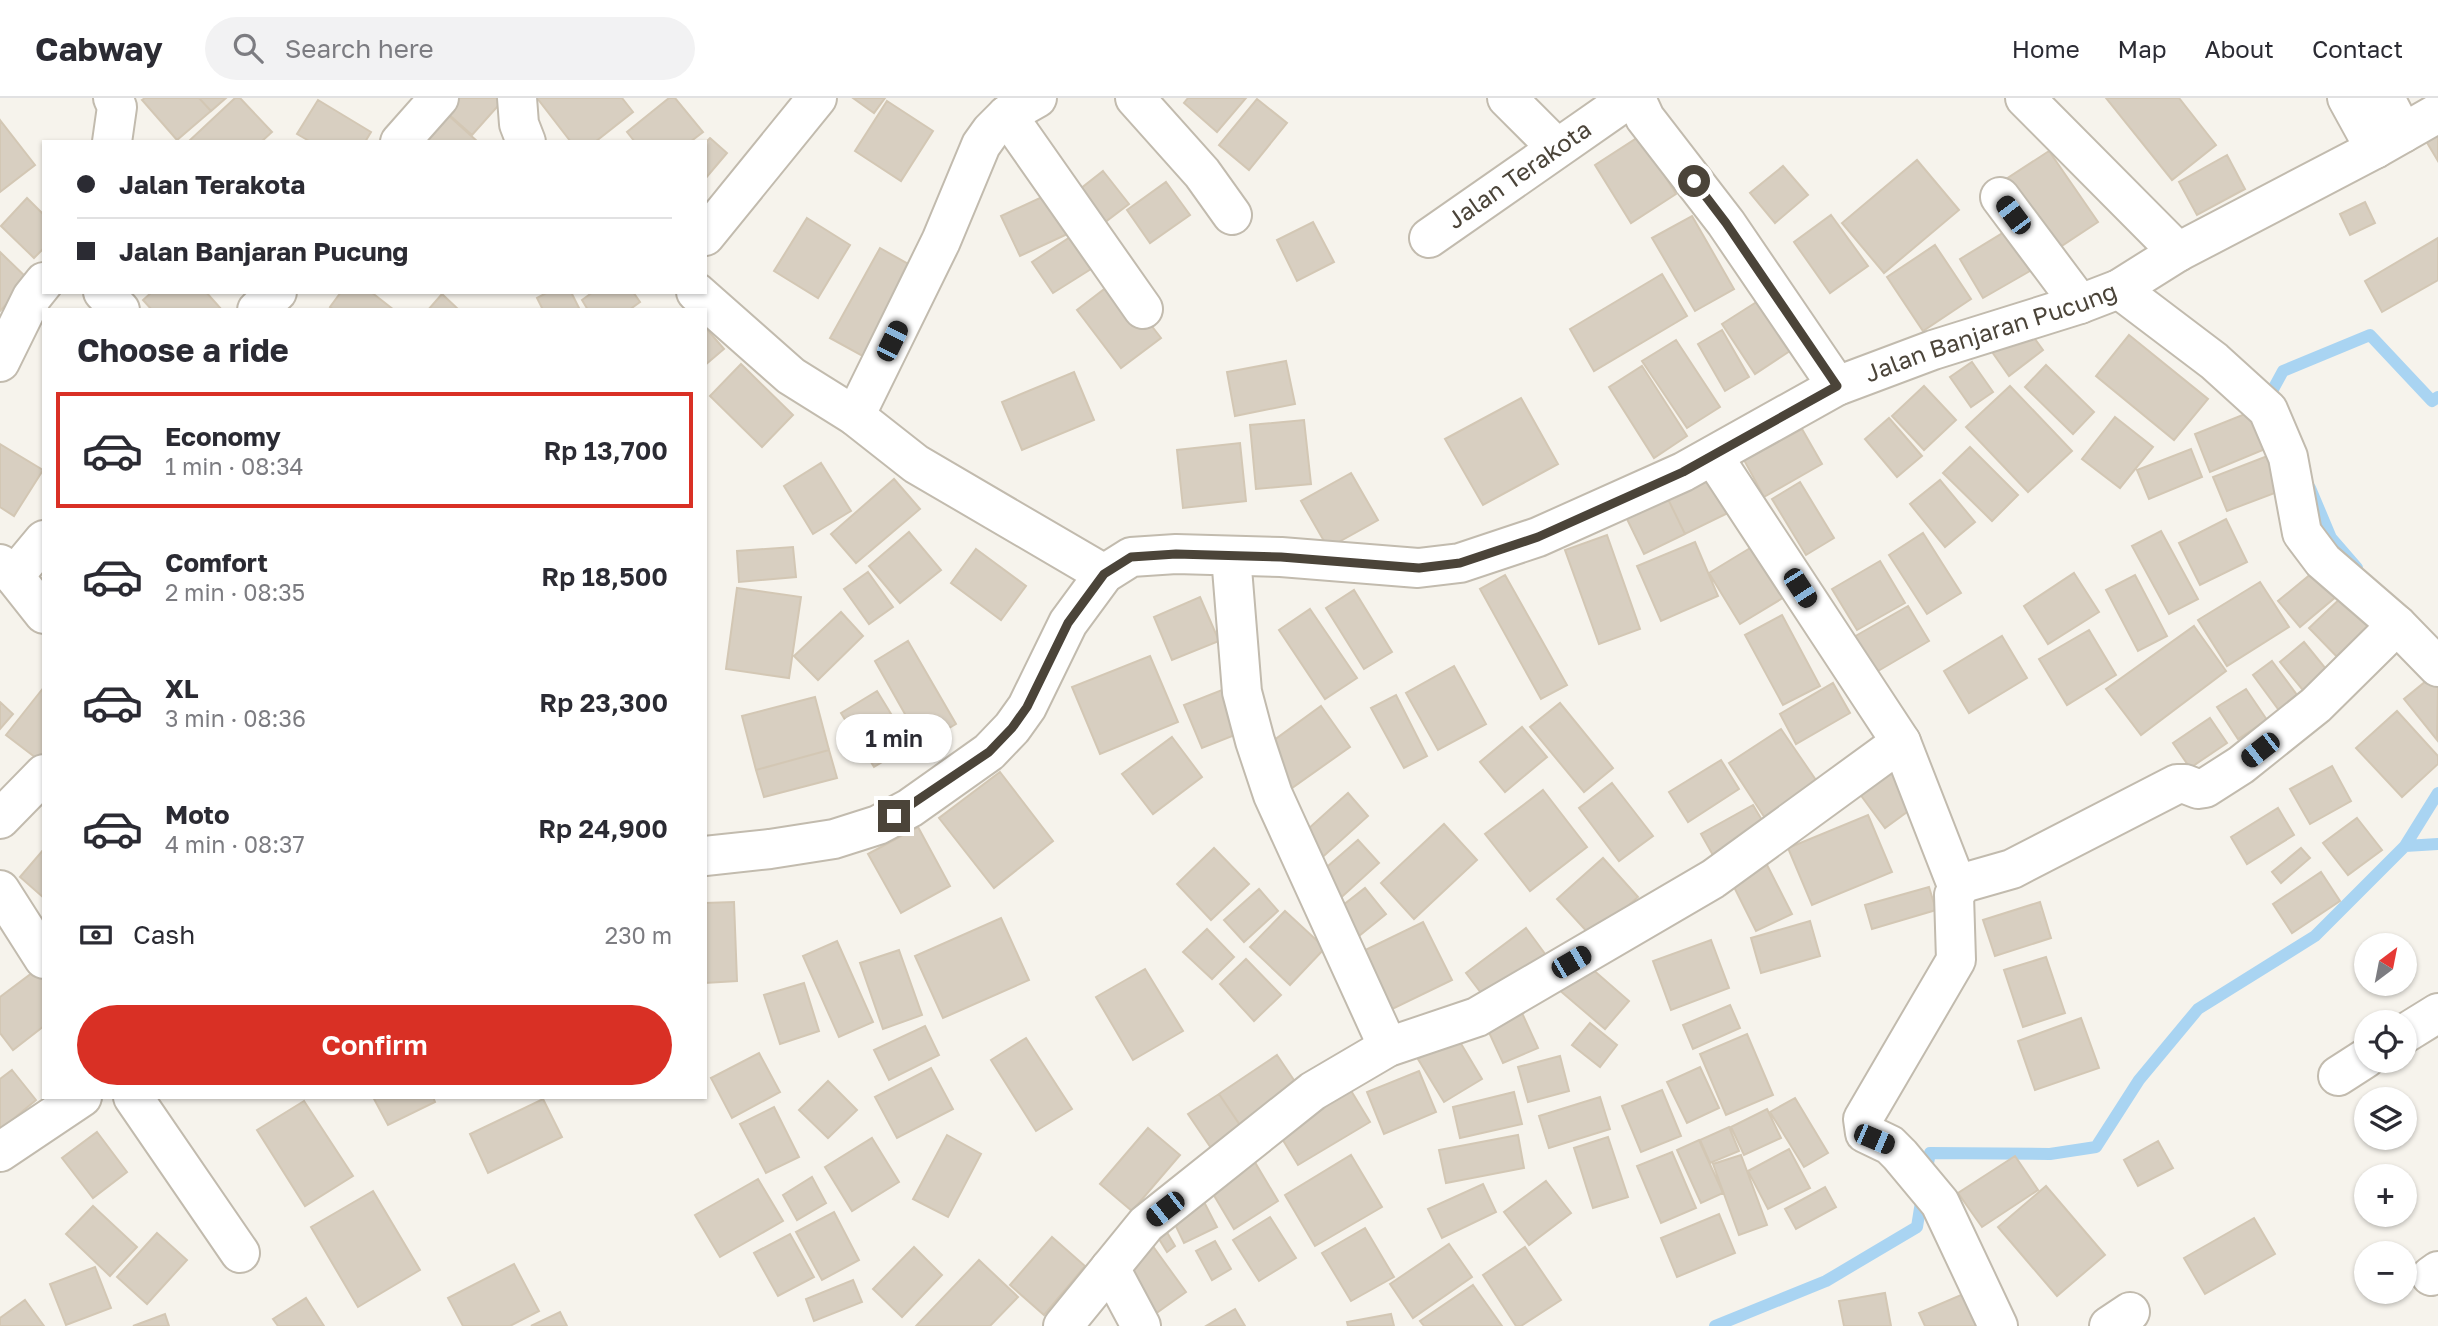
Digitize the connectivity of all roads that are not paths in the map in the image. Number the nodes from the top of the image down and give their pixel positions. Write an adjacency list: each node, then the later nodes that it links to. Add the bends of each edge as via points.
1 (113, 98): 12 (street, via 117,107)
2 (439, 98): 13 (street)
3 (517, 98): 14 (street)
4 (817, 98): 19 (street)
5 (1135, 98): 18 (street, via 1202,173)
6 (1507, 98): 16 (street)
7 (2025, 98): 21 (street)
8 (2347, 98): 15 (street)
9 (2385, 98): 15 (street)
10 (1022, 106): 30 (street); 33 (street, via 990,131 981,145 941,241)
11 (2438, 113): 15 (street, Jalan Banjaran Pucung)
12 (112, 140)
13 (402, 140)
14 (525, 140)
15 (2389, 141): 21 (street, Jalan Banjaran Pucung)
16 (1557, 148): 20 (street, Jalan Terakota); 32 (street, Jalan Terakota, via 1624,102 1639,105)
17 (2000, 197): 27 (street)
18 (1232, 215)
19 (707, 234)
20 (1429, 238)
21 (2178, 251): 23 (street, Jalan Banjaran Pucung)
22 (42, 284): 31 (street)
23 (2119, 289): 27 (street, Jalan Banjaran Pucung); 40 (street, via 2214,361 2268,410 2288,457 2302,533 2323,561)
24 (105, 294): 28 (street)
25 (275, 294): 29 (street)
26 (698, 294): 33 (street, via 791,376)
27 (2080, 304): 32 (street, Jalan Banjaran Pucung, via 1933,349)
28 (118, 308)
29 (259, 308)
30 (1143, 309)
31 (0, 362)
32 (1837, 386): 34 (street, Jalan Banjaran Pucung)
33 (855, 416): 38 (street, via 916,464)
34 (1713, 456): 36 (street, Jalan Banjaran Pucung, via 1538,537 1460,563 1419,568); 42 (street)
35 (42, 542): 37 (street)
36 (1231, 556): 38 (street, Jalan Banjaran Pucung, via 1131,557); 51 (street, via 1242,692 1255,741 1273,795)
37 (7, 570): 39 (street)
38 (1104, 574): 45 (street, Jalan Banjaran Pucung, via 1068,623 1027,707 989,752 878,825 834,839)
39 (42, 612)
40 (2397, 625): 41 (street); 46 (street, via 2316,705 2206,788 2177,784 2030,861)
41 (2438, 667)
42 (1900, 742): 46 (street); 51 (street, via 1713,879 1477,1017)
43 (42, 776): 44 (street)
44 (0, 819)
45 (707, 856)
46 (1958, 888): 59 (street, via 1954,895 1956,960 1863,1119 1866,1133 1900,1155 1940,1203)
47 (0, 890): 48 (street)
48 (42, 956)
49 (2438, 1013): 50 (street)
50 (2417, 1026)
51 (1388, 1047): 56 (street, via 1313,1091 1146,1224)
52 (79, 1099): 54 (street)
53 (134, 1099): 55 (street)
54 (0, 1152)
55 (240, 1252)
56 (1110, 1268): 57 (street); 58 (street)
57 (1063, 1326)
58 (1141, 1326)
59 (1997, 1326)

